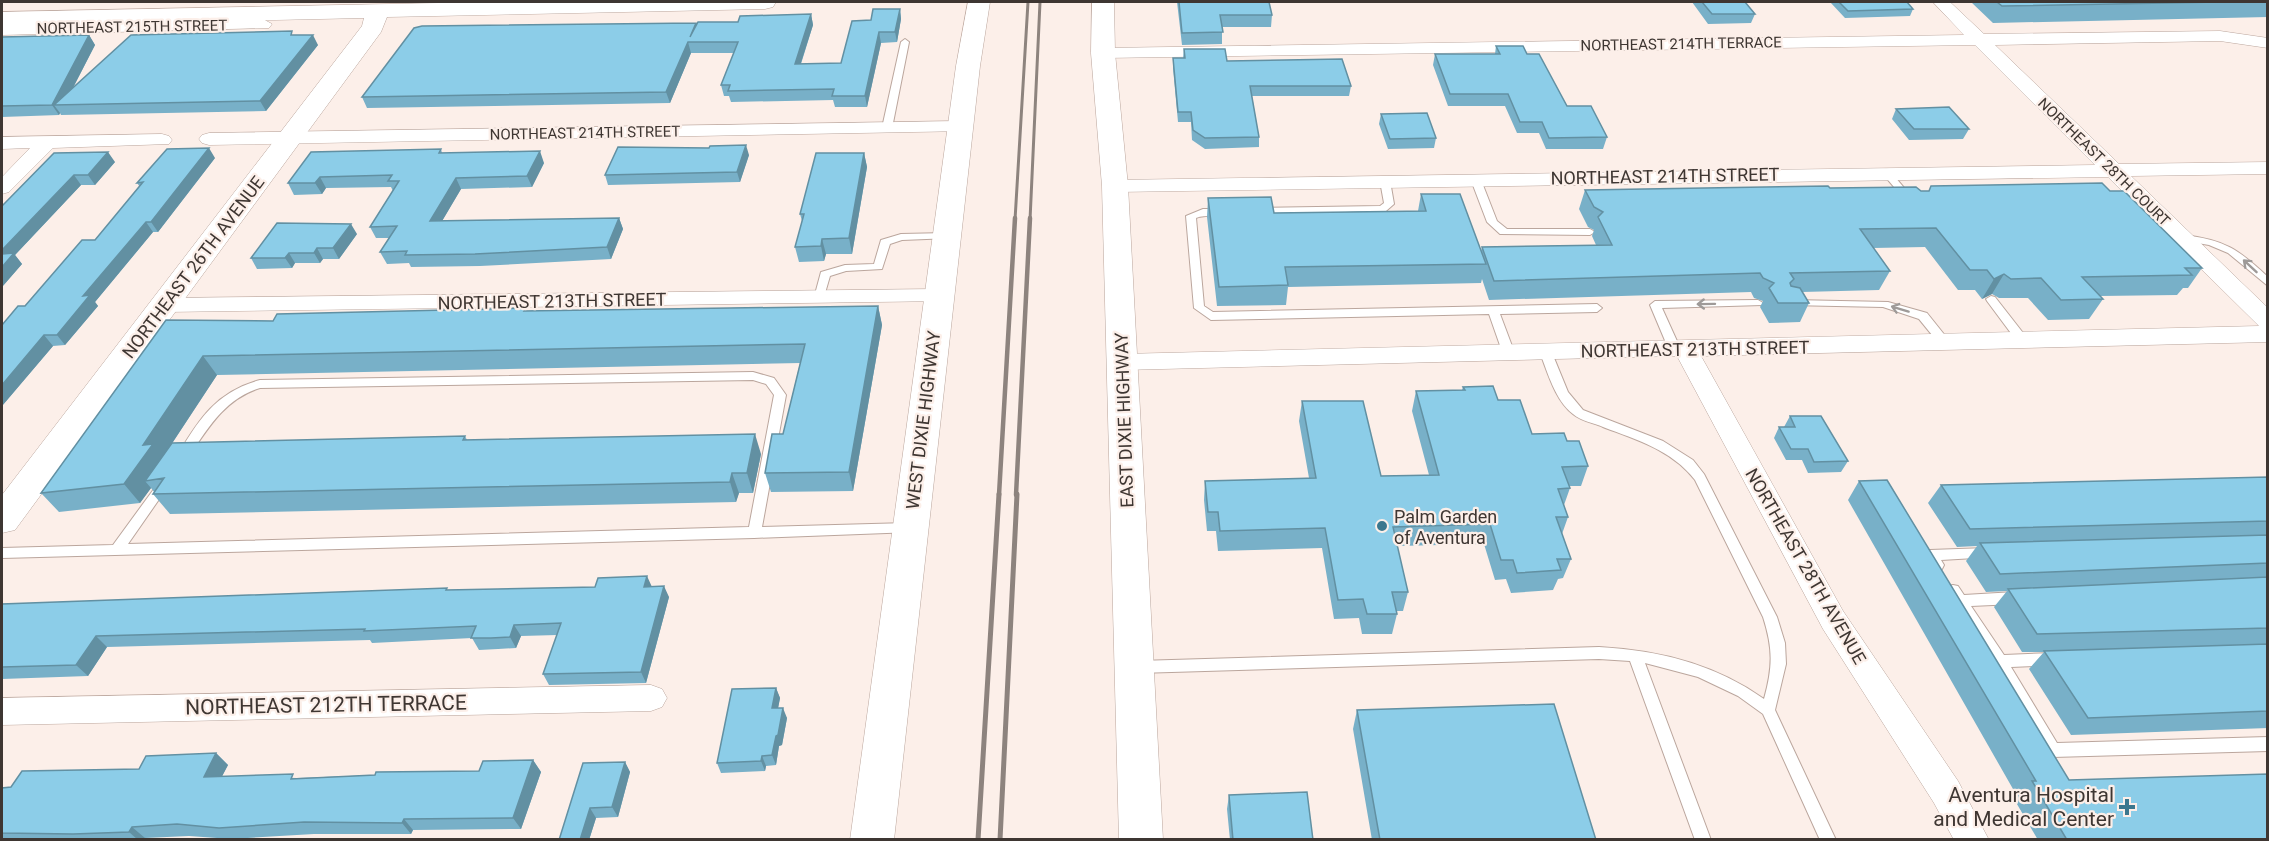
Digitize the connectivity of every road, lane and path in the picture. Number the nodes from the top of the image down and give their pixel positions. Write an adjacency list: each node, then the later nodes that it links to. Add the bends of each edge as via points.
1 (742, 2): 2 (street); 6 (street)
2 (765, 2)
3 (980, 2): 14 (street, WEST DIXIE HIGHWAY)
4 (1103, 2): 13 (street, EAST DIXIE HIGHWAY)
5 (1941, 2): 10 (street, NORTHEAST 28TH COURT)
6 (380, 6): 7 (street); 16 (street, NORTHEAST 26TH AVENUE, via 373,27)
7 (2, 19)
8 (263, 24): 9 (street, NORTHEAST 215TH STREET)
9 (2, 30)
10 (1978, 39): 11 (street, NORTHEAST 214TH TERRACE, via 2220,36); 13 (street, NORTHEAST 214TH TERRACE); 22 (street, NORTHEAST 28TH COURT)
11 (2265, 40)
12 (905, 42): 15 (lane)
13 (1103, 54): 28 (street, EAST DIXIE HIGHWAY)
14 (961, 127): 15 (street, NORTHEAST 214TH STREET); 34 (street, WEST DIXIE HIGHWAY)
15 (887, 129): 16 (street, NORTHEAST 214TH STREET)
16 (291, 138): 17 (street, NORTHEAST 214TH STREET); 42 (street, NORTHEAST 26TH AVENUE)
17 (209, 139)
18 (162, 140): 19 (street)
19 (48, 142): 20 (street); 29 (street)
20 (2, 143)
21 (2268, 168): 23 (street, NORTHEAST 214TH STREET)
22 (2113, 169): 23 (street, NORTHEAST 214TH STREET); 24 (street, NORTHEAST 214TH STREET); 35 (street, NORTHEAST 28TH COURT)
23 (2216, 170): 27 (street, NORTHEAST 214TH STREET)
24 (1886, 172): 25 (street, NORTHEAST 214TH STREET); 30 (lane)
25 (1476, 180): 26 (street, NORTHEAST 214TH STREET); 33 (lane, via 1492,222 1504,232)
26 (1384, 181): 28 (street, NORTHEAST 214TH STREET); 32 (lane, via 1389,204 1382,209)
27 (2268, 181)
28 (1115, 186): 52 (street, EAST DIXIE HIGHWAY)
29 (2, 188)
30 (1915, 206)
31 (1238, 211): 44 (lane, via 1191,216 1199,308 1211,316)
32 (1250, 211)
33 (1590, 232)
34 (947, 236): 37 (street, WEST DIXIE HIGHWAY); 38 (lane, via 901,237 885,242 878,267 845,268 825,274)
35 (2184, 238): 36 (lane, one-way to 35, via 2232,249); 45 (street, NORTHEAST 28TH COURT)
36 (2268, 283)
37 (939, 296): 38 (street, NORTHEAST 213TH STREET); 54 (street, WEST DIXIE HIGHWAY)
38 (819, 298): 42 (street, NORTHEAST 213TH STREET)
39 (1991, 299): 47 (lane)
40 (1758, 303): 49 (lane, one-way to 49, via 1655,305)
41 (1788, 303): 48 (lane, one-way to 41, via 1923,316 1884,304)
42 (165, 305): 53 (street, NORTHEAST 26TH AVENUE)
43 (1597, 308): 44 (lane)
44 (1492, 310): 51 (lane)
45 (2268, 322)
46 (2268, 334): 47 (street, NORTHEAST 213TH STREET)
47 (2023, 341): 48 (street, NORTHEAST 213TH STREET)
48 (1945, 343): 49 (street, NORTHEAST 213TH STREET)
49 (1680, 350): 50 (street, NORTHEAST 213TH STREET); 73 (street, NORTHEAST 28TH AVENUE, via 1833,620 1946,792)
50 (1546, 353): 51 (street, NORTHEAST 213TH STREET); 66 (lane, via 1568,404 1579,413 1677,453 1700,477 1779,640 1781,656)
51 (1509, 354): 52 (street, NORTHEAST 213TH STREET)
52 (1122, 362): 64 (street, EAST DIXIE HIGHWAY)
53 (2, 520)
54 (909, 528): 55 (lane); 69 (street, WEST DIXIE HIGHWAY)
55 (754, 533): 56 (lane); 56 (lane, via 766,440 780,395 767,378 739,374 260,384 233,393 221,402 195,447 173,470)
56 (117, 550): 57 (lane)
57 (2, 553)
58 (2001, 553): 60 (lane, via 1930,555)
59 (2031, 597): 60 (lane)
60 (1960, 600): 63 (lane)
61 (1635, 656): 64 (lane, via 1563,654); 66 (lane, via 1702,672 1743,692); 71 (lane)
62 (2070, 659): 63 (lane)
63 (2000, 661): 68 (lane, via 2053,750)
64 (1134, 667): 70 (street, EAST DIXIE HIGHWAY)
65 (651, 698): 67 (street, NORTHEAST 212TH TERRACE)
66 (1768, 710): 72 (lane)
67 (2, 712)
68 (2268, 744)
69 (872, 840)
70 (1141, 840)
71 (1703, 840)
72 (1828, 840)
73 (1972, 840)

